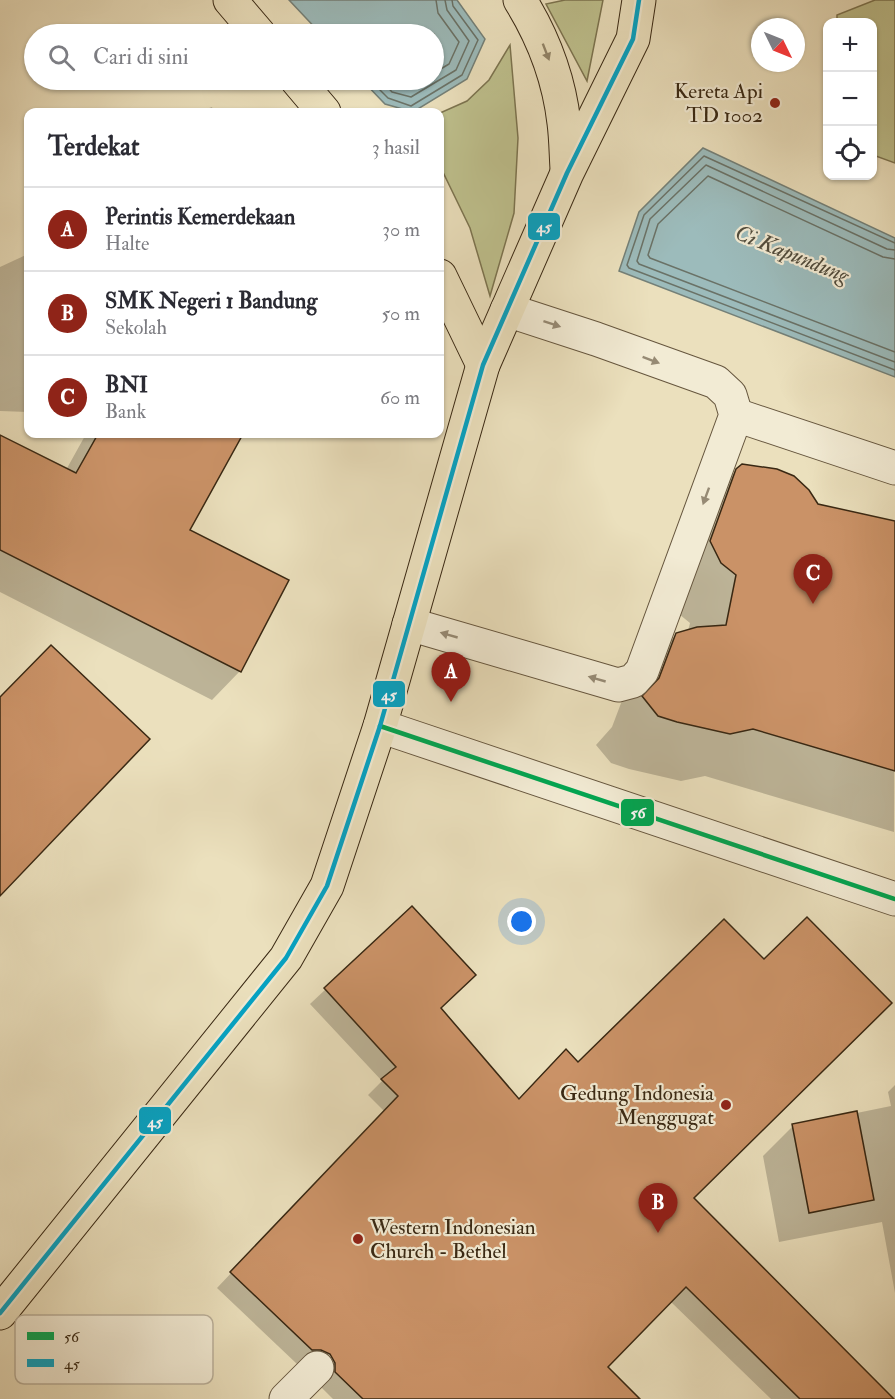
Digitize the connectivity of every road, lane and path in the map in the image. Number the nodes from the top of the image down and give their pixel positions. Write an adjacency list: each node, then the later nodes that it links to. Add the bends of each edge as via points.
1 (230, 0): 4 (main road)
2 (520, 0): 7 (main road, one-way to 7, via 554,72 564,122)
3 (639, 0): 7 (main road, via 633,39)
4 (250, 24)
5 (305, 90): 6 (main road)
6 (321, 108)
7 (567, 173): 9 (main road)
8 (444, 284): 10 (main road)
9 (507, 310): 10 (main road); 11 (street, one-way to 11, via 716,382 730,395)
10 (483, 365): 13 (main road)
11 (736, 415): 12 (street); 13 (street, one-way to 13, via 642,671 633,681 618,685)
12 (895, 468)
13 (409, 624): 14 (main road)
14 (380, 726): 15 (street); 16 (main road, via 327,886 286,958)
15 (895, 899)
16 (0, 1313)
17 (316, 1368): 18 (street)
18 (286, 1399)

